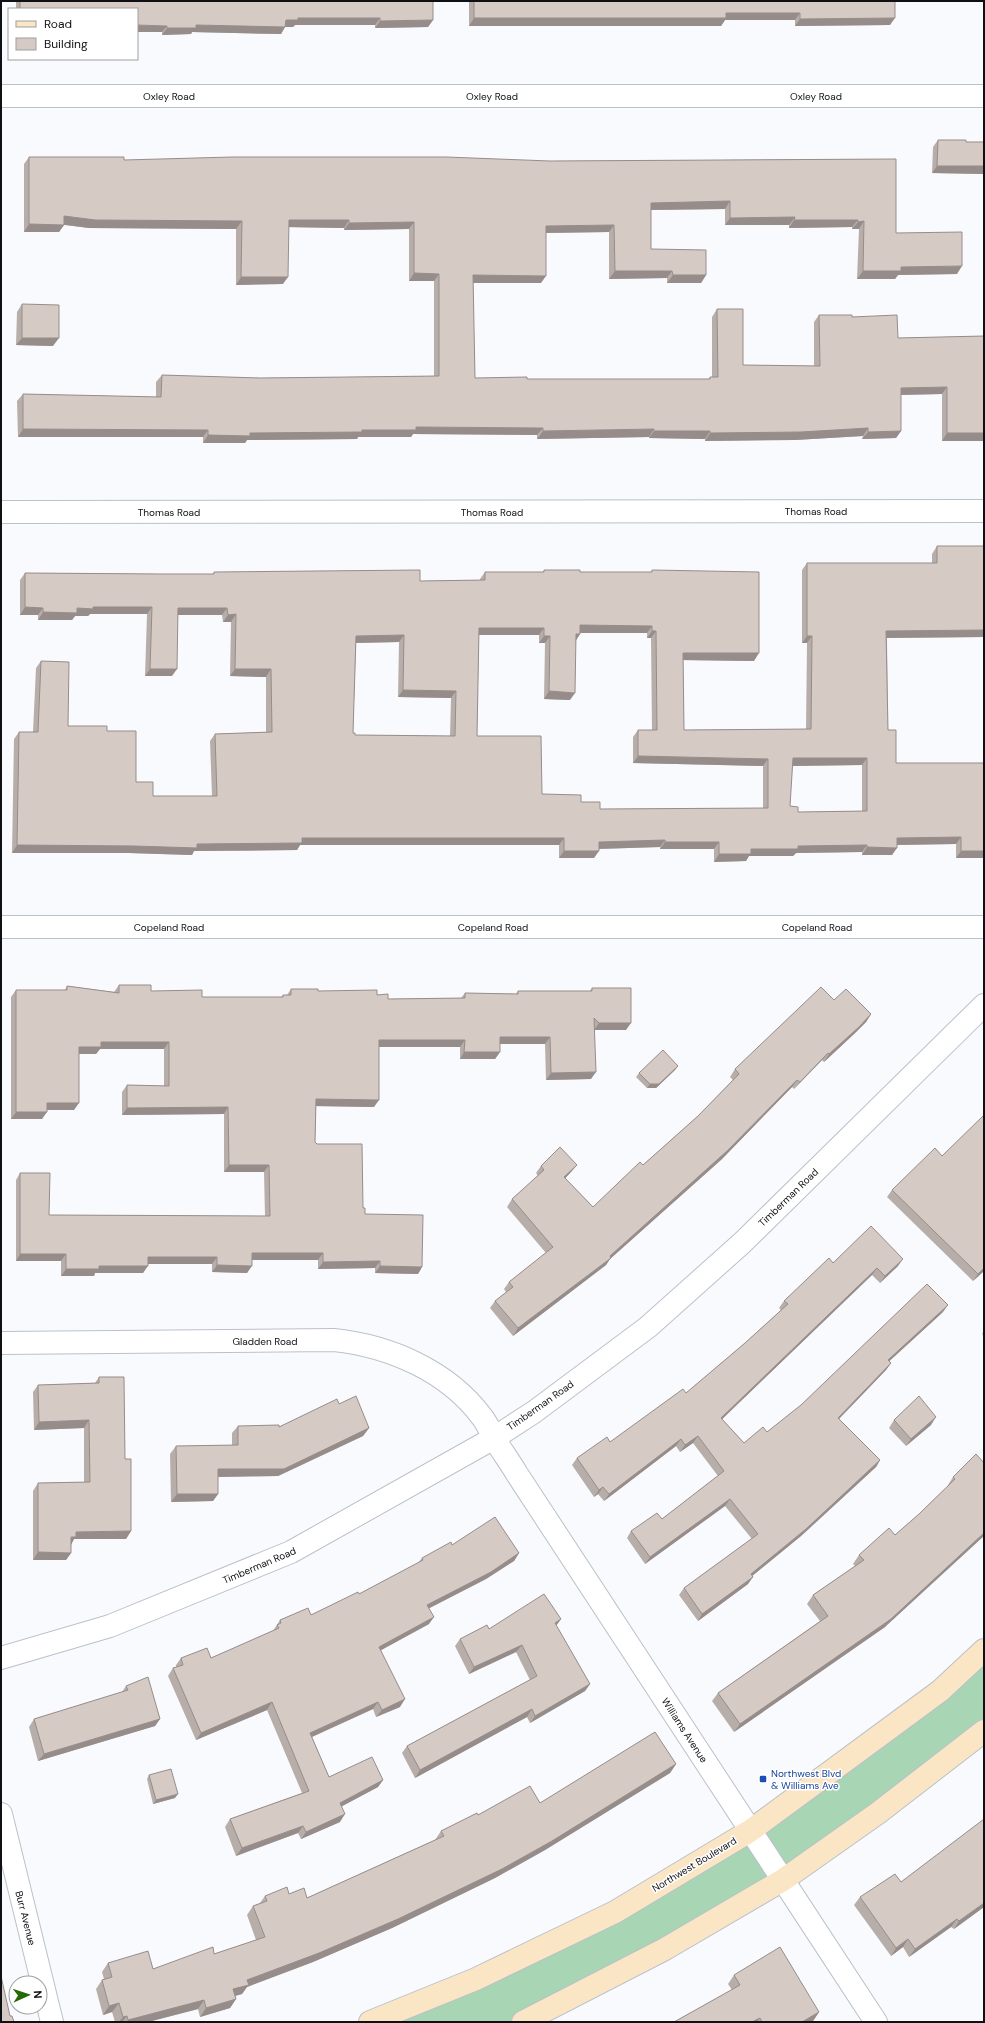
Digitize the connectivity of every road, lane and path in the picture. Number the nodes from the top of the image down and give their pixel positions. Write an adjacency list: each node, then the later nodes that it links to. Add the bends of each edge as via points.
1 (1, 96): 2 (street, Oxley Road)
2 (984, 96)
3 (984, 511): 4 (street, Thomas Road)
4 (1, 512)
5 (1, 927): 6 (street, Copeland Road)
6 (984, 927)
7 (984, 1005): 9 (street, Timberman Road, via 742,1243 648,1327 534,1412)
8 (1, 1343): 9 (street, Gladden Road, via 334,1340 355,1343 383,1349 417,1364 450,1385 466,1398)
9 (494, 1438): 11 (street, Timberman Road, via 291,1552 110,1626); 14 (street, Williams Avenue)
10 (984, 1650): 14 (main road, Northwest Boulevard, via 940,1691)
11 (1, 1658)
12 (984, 1731): 15 (main road, via 878,1813)
13 (1, 1814): 16 (street, Burr Avenue)
14 (750, 1831): 15 (street, Williams Avenue); 17 (main road, Northwest Boulevard, via 614,1912 476,1980)
15 (783, 1880): 18 (main road, via 665,1948); 19 (street, Williams Avenue)
16 (52, 2022)
17 (370, 2022)
18 (523, 2022)
19 (876, 2022)

